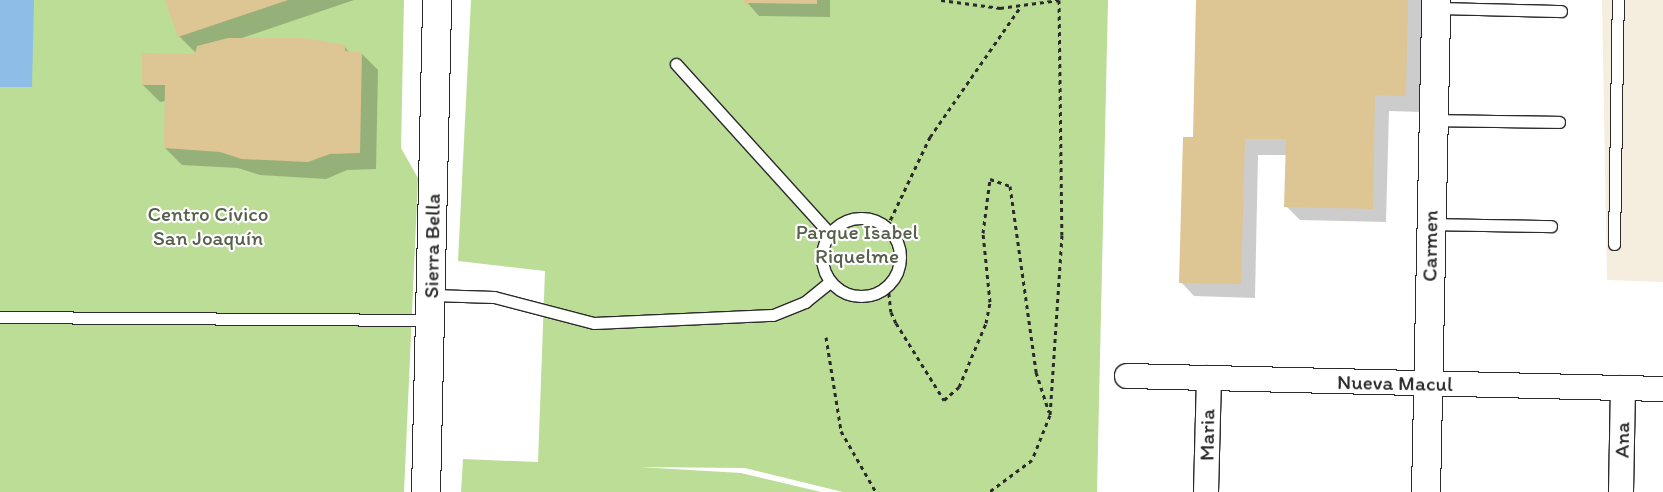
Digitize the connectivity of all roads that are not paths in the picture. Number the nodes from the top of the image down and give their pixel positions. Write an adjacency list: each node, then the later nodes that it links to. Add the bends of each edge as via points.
1 (437, 0): 13 (street, Sierra Bella)
2 (1618, 0): 11 (lane)
3 (1435, 4): 4 (lane); 6 (street, Carmen)
4 (1561, 11)
5 (676, 64): 10 (lane)
6 (1433, 120): 7 (lane); 8 (street, Carmen)
7 (1559, 122)
8 (1431, 224): 9 (lane); 17 (street, Carmen)
9 (1551, 226)
10 (829, 233): 12 (lane, via 821,258); 12 (lane, via 850,219 876,220 887,227 900,250 900,262 888,285 874,294 858,296 843,292)
11 (1614, 244)
12 (830, 282): 13 (lane, via 805,302 772,315 594,323 494,297)
13 (431, 307): 14 (lane); 20 (street, Sierra Bella)
14 (0, 316)
15 (1127, 376): 16 (street, Nueva Macul)
16 (1209, 378): 17 (street, Nueva Macul); 21 (street, Maria)
17 (1428, 384): 18 (street, Nueva Macul); 22 (street, Carmen)
18 (1623, 388): 19 (street, Nueva Macul); 23 (street, Ana)
19 (1663, 389)
20 (426, 492)
21 (1206, 492)
22 (1426, 492)
23 (1621, 492)

